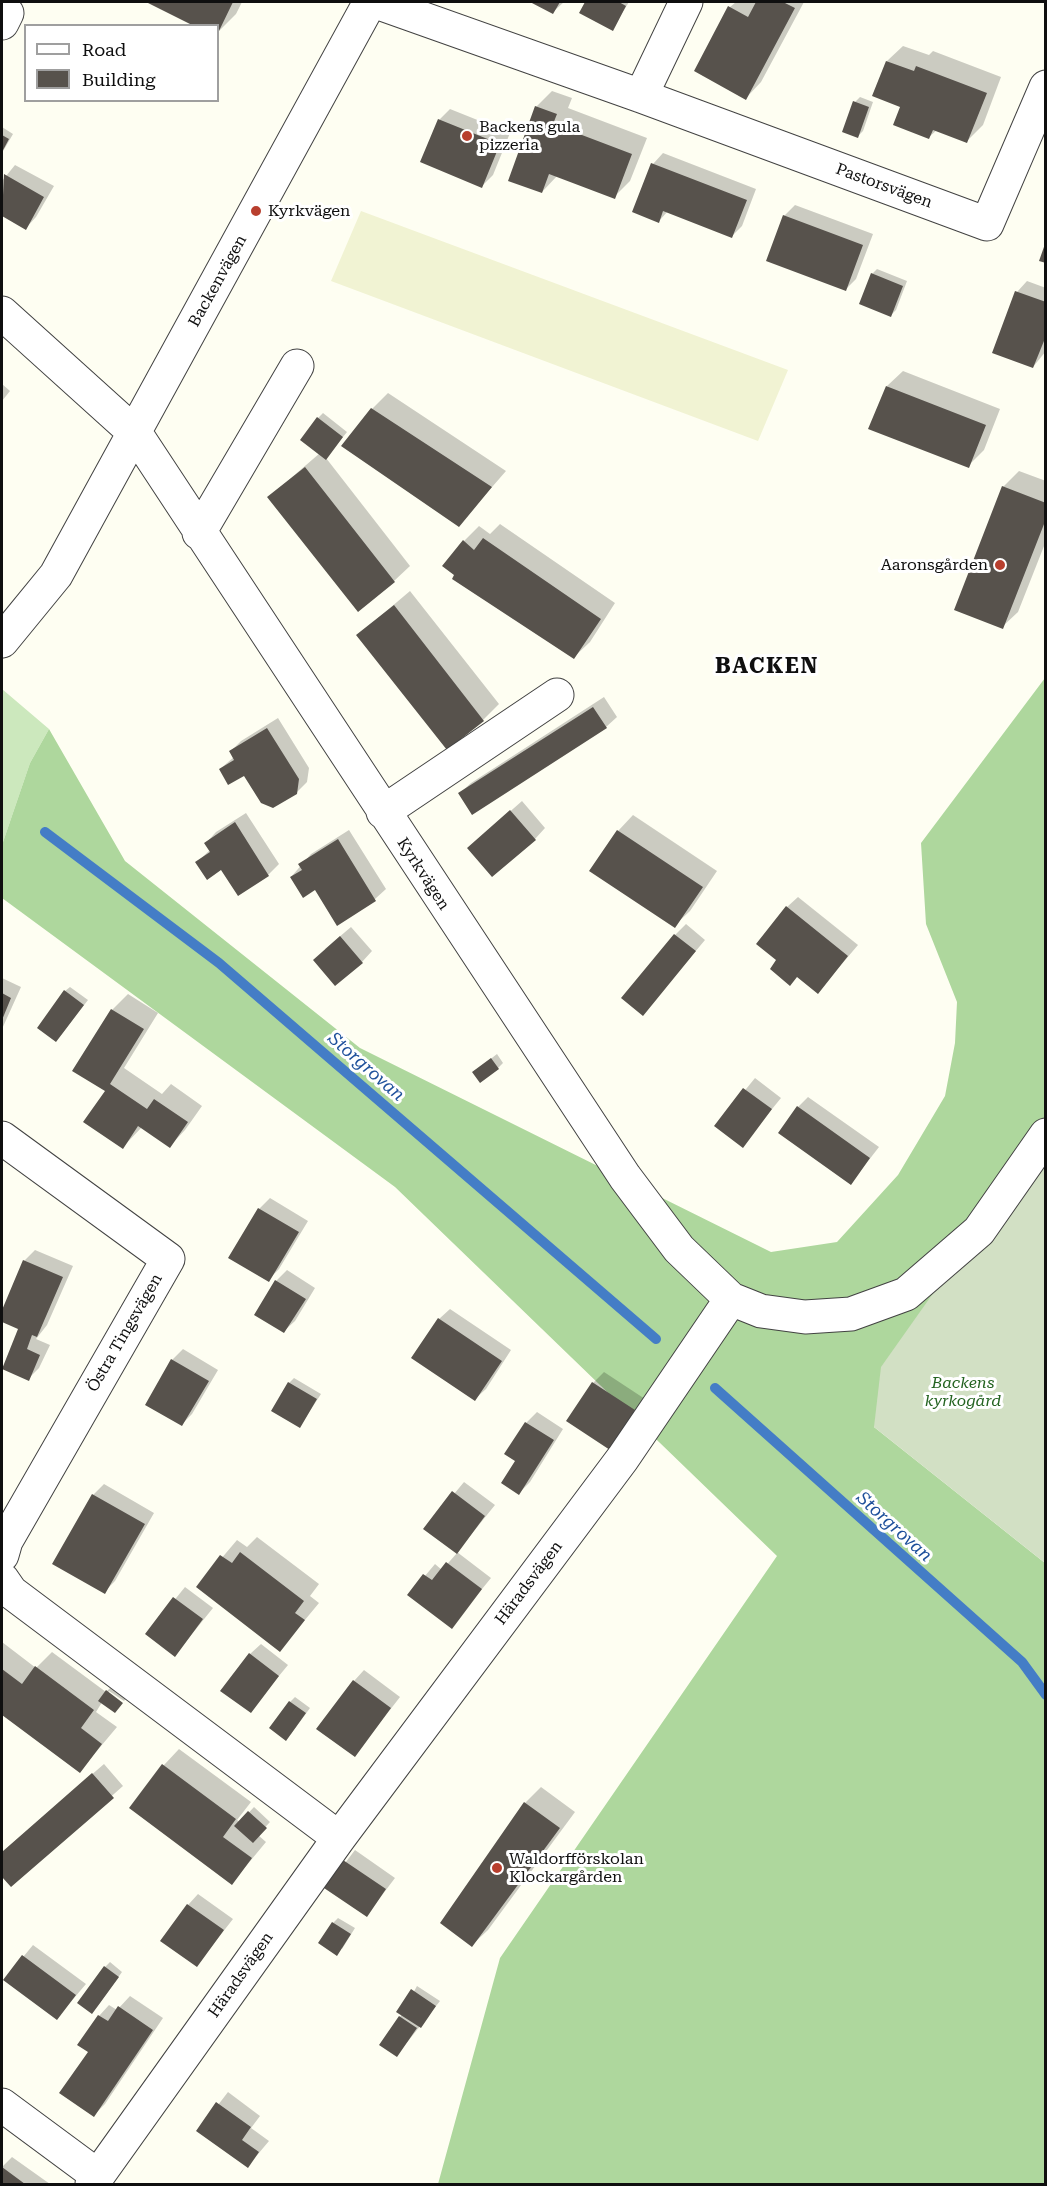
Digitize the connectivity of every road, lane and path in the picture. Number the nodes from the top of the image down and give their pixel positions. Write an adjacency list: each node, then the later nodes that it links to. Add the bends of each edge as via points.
1 (370, 2): 8 (street, Backenvägen)
2 (375, 2): 5 (street, Pastorsvägen)
3 (686, 2): 5 (street)
4 (1046, 87): 5 (street, Pastorsvägen, via 987,224)
5 (641, 96)
6 (2, 313): 8 (street)
7 (297, 366): 9 (street)
8 (136, 434): 9 (street, Kyrkvägen); 10 (street, Backenvägen, via 56,575)
9 (199, 533): 12 (street, Kyrkvägen)
10 (2, 641)
11 (557, 695): 12 (street)
12 (382, 812): 15 (street, Kyrkvägen, via 624,1177 679,1249)
13 (1046, 1135): 15 (street, via 979,1231 906,1294 851,1314 805,1317 761,1311)
14 (2, 1138): 16 (street, Östra Tingsvägen, via 168,1258 6,1541)
15 (731, 1299): 18 (street, Häradsvägen, via 623,1458)
16 (2, 1555)
17 (2, 1579): 18 (street, via 11,1592)
18 (339, 1838): 20 (street, Häradsvägen)
19 (2, 2105): 20 (street)
20 (95, 2180)

